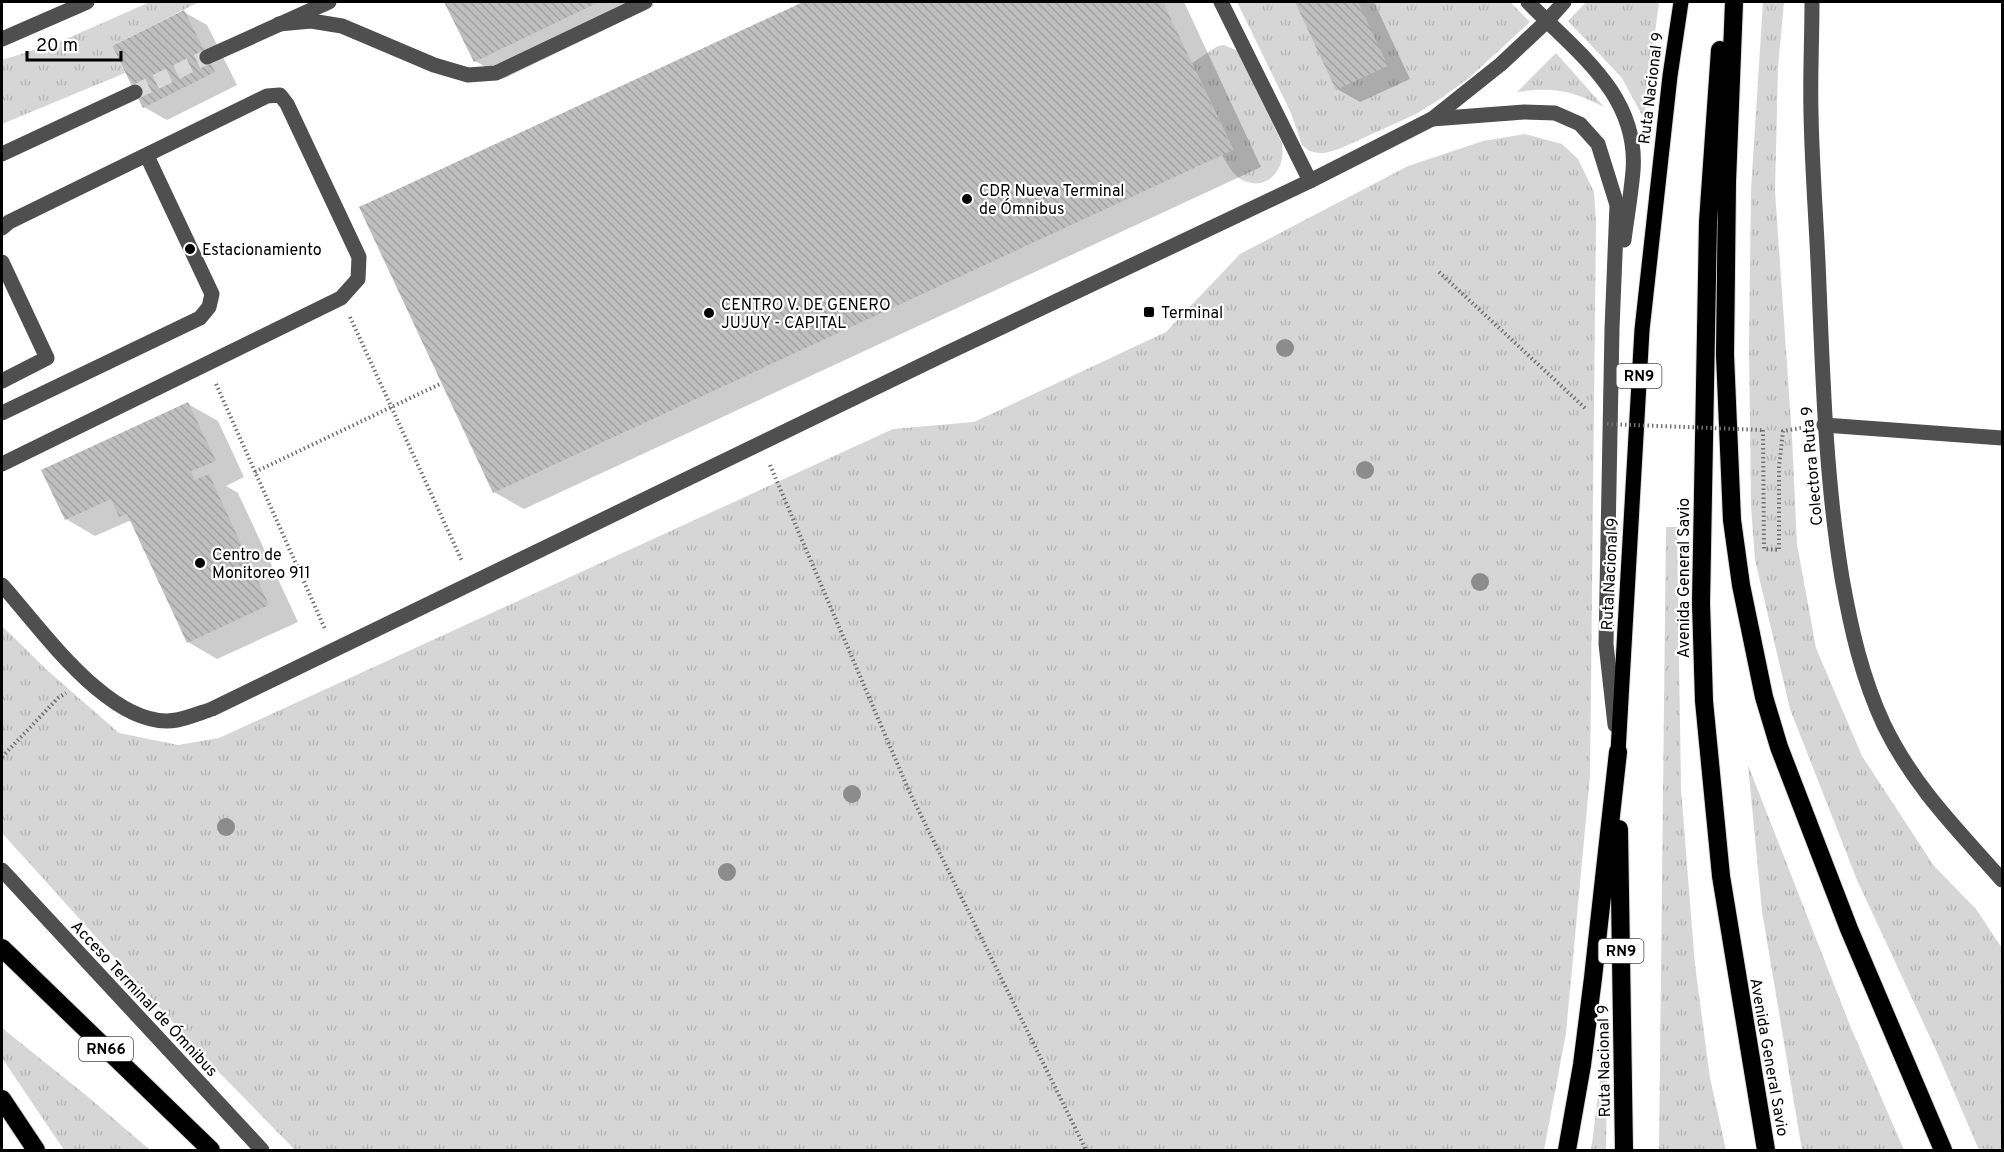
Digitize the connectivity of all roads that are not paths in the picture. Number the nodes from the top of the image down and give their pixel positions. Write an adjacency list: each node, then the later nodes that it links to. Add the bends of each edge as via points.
1 (87, 2): 13 (street)
2 (329, 2): 12 (street)
3 (645, 2): 12 (street, via 496,73 468,75 434,65 342,26 311,21)
4 (1221, 2): 19 (street)
5 (1528, 2): 11 (street)
6 (1564, 2): 11 (street)
7 (1681, 2): 29 (main road, Ruta Nacional 9 / RN9, via 1642,330)
8 (1725, 2): 39 (highway, Avenida General Savio, via 1708,222 1701,603 1704,701 1722,886)
9 (1734, 2): 40 (highway, via 1725,355 1732,520 1741,585 1764,696 1782,756 1849,929)
10 (1812, 2): 25 (street, Colectora Ruta 9, via 1810,112)
11 (1547, 21): 16 (street); 22 (street, via 1596,69 1617,98 1631,135 1633,170)
12 (279, 24): 14 (street)
13 (2, 39)
14 (207, 57)
15 (135, 92): 17 (street)
16 (1432, 119): 19 (street); 22 (street, via 1555,113 1580,124 1598,144 1617,205)
17 (2, 154)
18 (147, 156): 20 (street); 24 (street, via 212,294 209,307 200,318); 27 (street, via 267,96 280,95 359,257 358,279 341,298)
19 (1310, 182): 28 (street, via 760,442 212,709 176,721 133,714 105,696 73,667)
20 (2, 228)
21 (2, 262): 23 (street, via 47,358)
22 (1612, 329): 29 (street, via 1606,644)
23 (2, 381)
24 (2, 413)
25 (1824, 425): 26 (street); 31 (street, Colectora Ruta 9, via 1832,513 1850,625 1871,695 1916,780)
26 (2002, 438)
27 (2, 464)
28 (2, 586)
29 (1618, 752): 37 (highway, via 1582,1065); 38 (highway, Ruta Nacional 9 / RN9)
30 (2, 870): 36 (street, Acceso Terminal de Ómnibus)
31 (2002, 880)
32 (2, 948): 35 (highway, RN66)
33 (2, 1099): 34 (highway)
34 (36, 1150)
35 (211, 1150)
36 (262, 1150)
37 (1567, 1150)
38 (1624, 1150)
39 (1766, 1150)
40 (1943, 1150)

